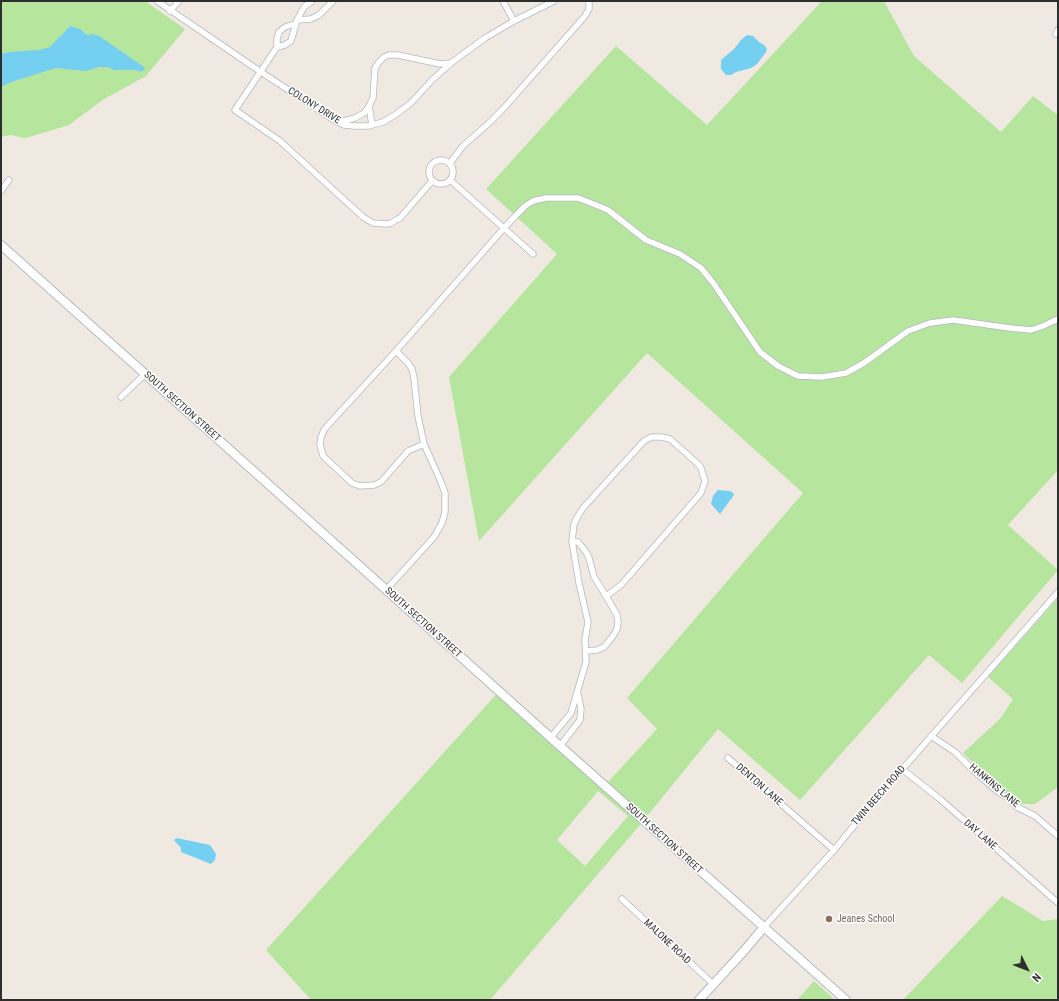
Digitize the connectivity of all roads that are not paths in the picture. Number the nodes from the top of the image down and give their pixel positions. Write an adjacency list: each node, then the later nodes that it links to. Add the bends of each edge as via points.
1 (156, 1): 8 (street, COLONY DRIVE)
2 (179, 1): 8 (street)
3 (312, 1): 10 (street, via 304,7)
4 (333, 1): 10 (street, via 319,15)
5 (503, 1): 9 (street)
6 (553, 1): 9 (street, COLONY DRIVE)
7 (589, 1): 17 (street, via 589,9 585,16 503,109 463,146)
8 (170, 11): 13 (street, COLONY DRIVE)
9 (514, 21): 12 (street, COLONY DRIVE)
10 (296, 22): 11 (street, via 279,32); 11 (street, via 291,41)
11 (277, 47): 13 (street)
12 (451, 63): 14 (street, via 440,64 398,55 384,57 375,68 373,98); 16 (street, COLONY DRIVE, via 395,115)
13 (261, 72): 15 (street, COLONY DRIVE); 20 (street, via 235,110 280,141 368,220 381,225 395,222)
14 (369, 106): 15 (street, via 364,113 355,118); 16 (street)
15 (334, 120): 16 (street, COLONY DRIVE, via 344,125)
16 (372, 125)
17 (450, 163): 19 (street, via 453,173); 20 (street, via 443,159 431,163 428,175)
18 (9, 180): 21 (street)
19 (450, 180): 20 (street, via 440,184); 22 (street)
20 (432, 181)
21 (1, 191)
22 (504, 228): 24 (street); 25 (street, via 525,206 540,199 578,198 596,204 646,240 680,254 701,268 760,352 778,366 798,376 822,377 846,373 908,331 930,323 953,320 1031,330); 26 (street)
23 (1, 246): 27 (street, SOUTH SECTION STREET)
24 (533, 254)
25 (1058, 320)
26 (396, 351): 29 (street, via 412,369); 29 (street, via 324,430 320,444 322,456 352,483 367,486 381,482 408,451)
27 (145, 374): 28 (street); 31 (street, SOUTH SECTION STREET)
28 (121, 398)
29 (424, 444): 31 (street, via 445,493 444,518 434,537)
30 (572, 541): 33 (street, via 578,542 586,552 594,577); 33 (street, via 574,524 583,508 647,439 670,439 701,468 705,481 701,493 621,585); 34 (street, via 588,622)
31 (386, 590): 37 (street, SOUTH SECTION STREET)
32 (1058, 592): 36 (street, TWIN BEECH ROAD)
33 (606, 596): 34 (street, via 617,614 618,622 614,636 597,650)
34 (586, 651): 35 (street, via 586,666)
35 (578, 694): 37 (street, via 571,713); 38 (street, via 580,720)
36 (931, 736): 40 (street, TWIN BEECH ROAD); 41 (street, HANKINS LANE, via 956,752 981,778 1017,807 1035,816)
37 (551, 737): 38 (street, SOUTH SECTION STREET)
38 (560, 746): 45 (street, SOUTH SECTION STREET)
39 (728, 758): 42 (street, DENTON LANE)
40 (902, 769): 42 (street, TWIN BEECH ROAD); 44 (street, DAY LANE)
41 (1058, 836)
42 (834, 850): 45 (street, TWIN BEECH ROAD)
43 (622, 899): 46 (street, MALONE ROAD)
44 (1057, 902)
45 (764, 927): 46 (street, TWIN BEECH ROAD); 48 (street, SOUTH SECTION STREET)
46 (713, 984): 47 (street, TWIN BEECH ROAD)
47 (699, 1000)
48 (846, 1000)

